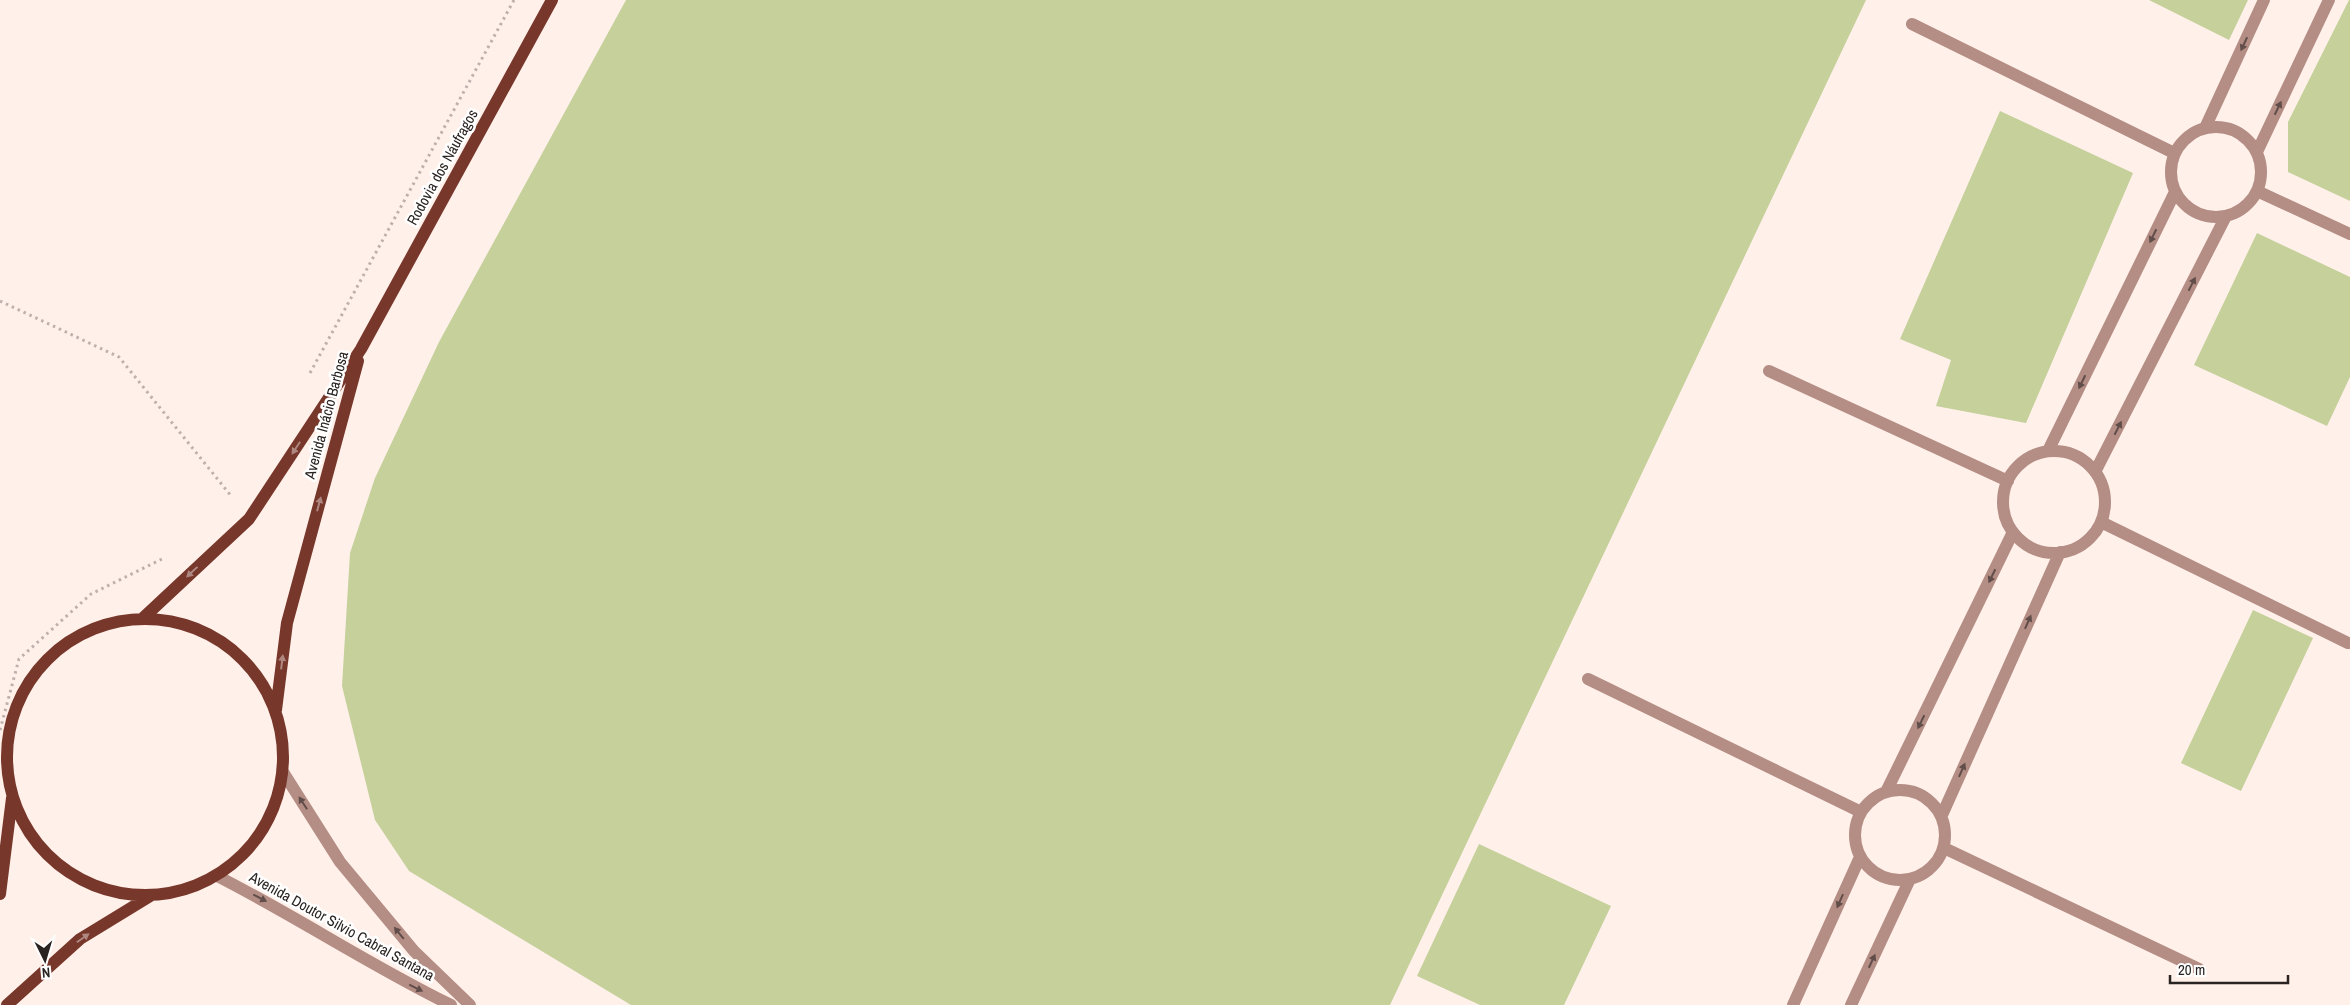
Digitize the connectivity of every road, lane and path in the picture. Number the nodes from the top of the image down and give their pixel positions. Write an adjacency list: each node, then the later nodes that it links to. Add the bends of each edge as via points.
1 (514, 0): 16 (path)
2 (552, 0): 14 (main road, Rodovia dos Náufragos)
3 (2264, 0): 6 (street, one-way to 6)
4 (2329, 0): 7 (street, one-way to 4)
5 (1912, 24): 8 (street)
6 (2205, 128): 7 (street, via 2221,127 2235,131); 8 (street, via 2193,133)
7 (2257, 152): 9 (street, via 2260,165)
8 (2174, 153): 10 (street, via 2170,179)
9 (2257, 191): 11 (street, via 2249,203); 12 (street)
10 (2175, 192): 11 (street, via 2196,213 2210,217); 17 (street, one-way to 17)
11 (2226, 216): 18 (street, one-way to 11)
12 (2350, 234)
13 (0, 301): 20 (path, via 119,357)
14 (361, 349): 25 (main road, Avenida Inácio Barbosa, one-way to 25, via 250,519); 28 (main road, Avenida Inácio Barbosa, one-way to 14, via 287,623)
15 (1769, 371): 19 (street)
16 (308, 376)
17 (2048, 452): 18 (street, via 2075,455); 19 (street, via 2032,456 2017,467)
18 (2096, 472): 21 (street, via 2106,505)
19 (2008, 481): 22 (street, via 2003,499 2005,516)
20 (237, 504)
21 (2101, 522): 23 (street, via 2085,543); 26 (street)
22 (2013, 532): 23 (street, via 2026,544 2042,551); 31 (street, one-way to 31)
23 (2060, 552): 34 (street, one-way to 23)
24 (165, 558): 29 (path, via 92,594 19,658)
25 (142, 619): 28 (main road, via 176,622 209,634 237,653 260,679); 32 (main road, via 105,625 72,640 44,663 22,692 10,726 6,763)
26 (2348, 643)
27 (1588, 679): 33 (street)
28 (276, 710): 30 (main road, via 284,741)
29 (0, 730)
30 (283, 772): 37 (main road, via 276,804 262,832 242,857); 44 (street, Avenida Doutor Silvio Cabral Santana, one-way to 30, via 414,951 340,862)
31 (1886, 792): 33 (street, via 1873,798); 34 (street, via 1912,791 1935,804)
32 (12, 798): 39 (main road); 40 (main road, via 27,831 50,859 81,880 115,892)
33 (1861, 812): 36 (street, via 1854,833)
34 (1942, 815): 35 (street, via 1946,829)
35 (1944, 848): 38 (street, via 1932,868); 41 (street)
36 (1860, 857): 38 (street, via 1881,876 1895,880); 45 (street, one-way to 45)
37 (217, 876): 40 (main road, via 185,890); 43 (street, Avenida Doutor Silvio Cabral Santana, one-way to 43)
38 (1910, 879): 46 (street, one-way to 38)
39 (0, 894)
40 (152, 896): 42 (main road, one-way to 40, via 80,939)
41 (2199, 970)
42 (7, 1005)
43 (450, 1005)
44 (470, 1005)
45 (1793, 1005)
46 (1851, 1005)

